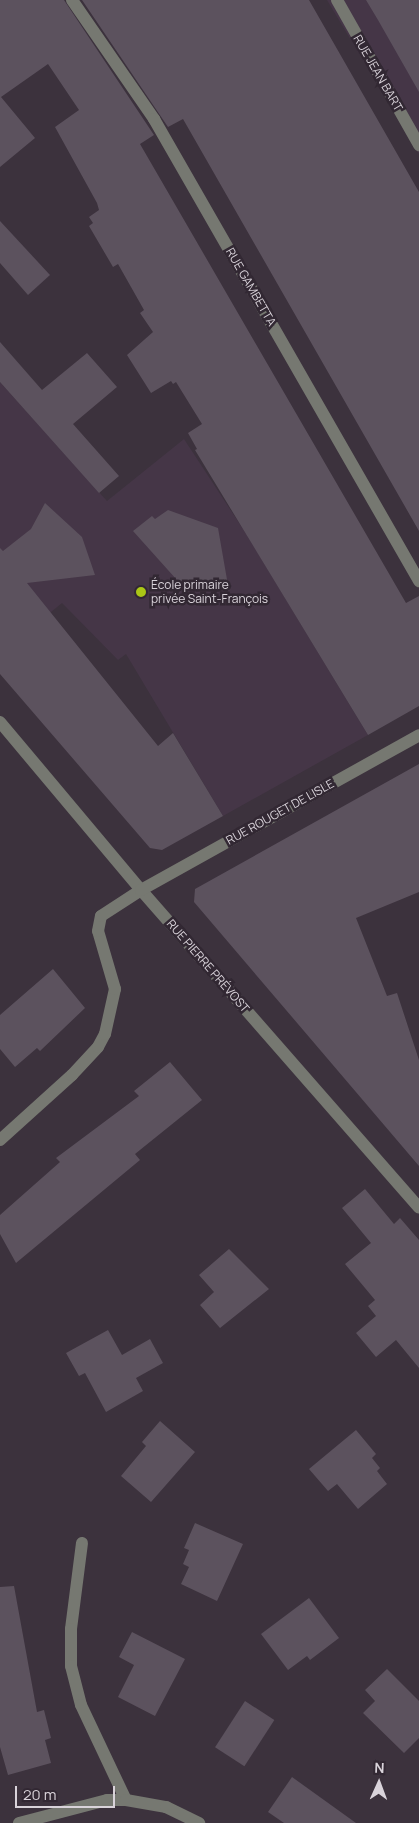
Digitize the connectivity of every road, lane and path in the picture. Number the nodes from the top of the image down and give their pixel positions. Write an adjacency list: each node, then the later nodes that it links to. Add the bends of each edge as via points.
1 (72, 0): 4 (street, RUE GAMBETTA, via 154,119)
2 (337, 0): 3 (street, RUE JEAN BART)
3 (419, 145)
4 (419, 581)
5 (0, 722): 7 (street, RUE PIERRE PRÉVOST)
6 (419, 735): 7 (street, RUE ROUGET DE LISLE)
7 (141, 890): 8 (street, RUE ROUGET DE LISLE, via 108,910 99,922 98,931 115,989 110,1018 98,1047 59,1088); 9 (street, RUE PIERRE PRÉVOST)
8 (0, 1140)
9 (419, 1207)
10 (82, 1543): 11 (street, via 71,1629 71,1666 80,1705)
11 (126, 1800): 12 (street, via 107,1800); 13 (street, via 166,1807)
12 (19, 1823)
13 (199, 1823)

